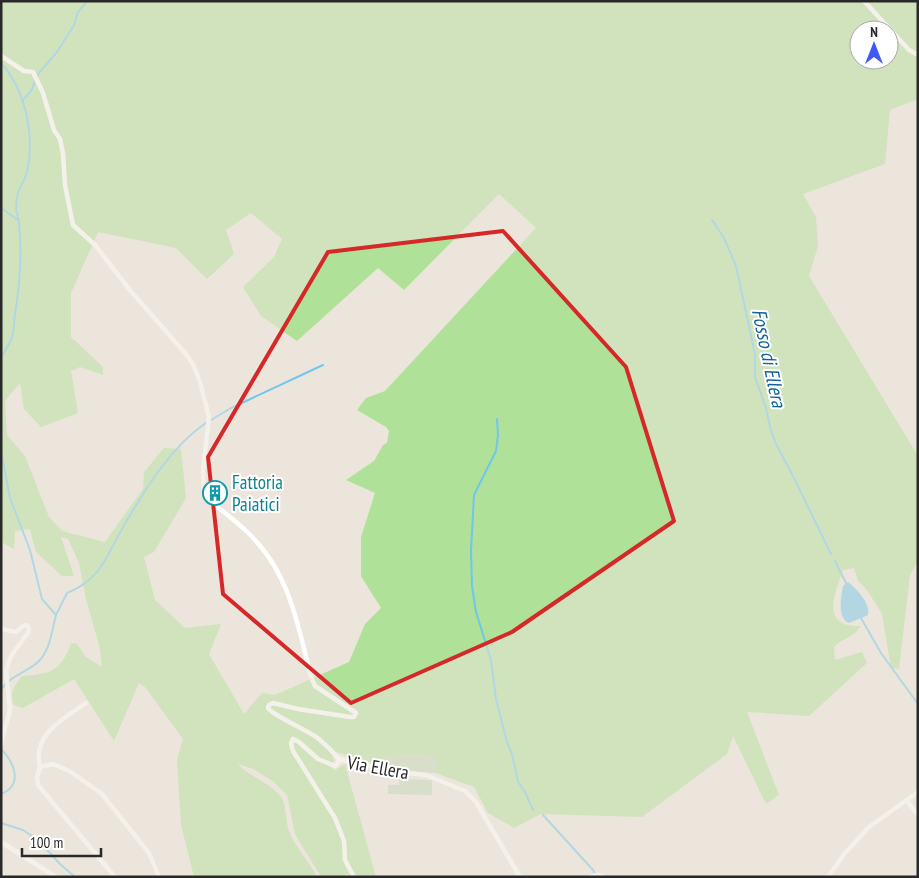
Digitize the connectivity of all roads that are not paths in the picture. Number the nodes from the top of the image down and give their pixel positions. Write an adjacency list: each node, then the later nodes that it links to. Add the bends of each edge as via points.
1 (864, 1): 2 (street, via 909,50)
2 (918, 55)
3 (1, 56): 4 (street, via 24,71 33,72 43,93 64,154 65,184 73,225 95,245 189,358 200,382 209,417)
4 (204, 494)
5 (209, 500): 9 (street, via 256,540 279,572 293,606 315,686 356,713 350,718 273,703 269,704 269,710 319,739)
6 (1, 629): 8 (street, via 16,632 23,626 29,628 8,661 10,710)
7 (86, 703): 10 (street, via 52,726 43,737 38,756)
8 (1, 743)
9 (339, 758): 19 (street, Via Ellera, via 335,766 318,759 299,742 293,739 291,743 335,818 344,841 345,860); 20 (street, Via Ellera, via 389,771 426,775 465,791 476,802)
10 (40, 767): 17 (street, via 38,786); 18 (street, via 52,764 71,772 102,794 149,853)
11 (918, 792): 12 (street)
12 (907, 801): 13 (street); 22 (street, via 869,827)
13 (918, 815)
14 (1, 842): 16 (street)
15 (594, 876): 21 (street)
16 (56, 877)
17 (115, 877)
18 (159, 877)
19 (354, 877)
20 (520, 877)
21 (604, 877)
22 (828, 877)

